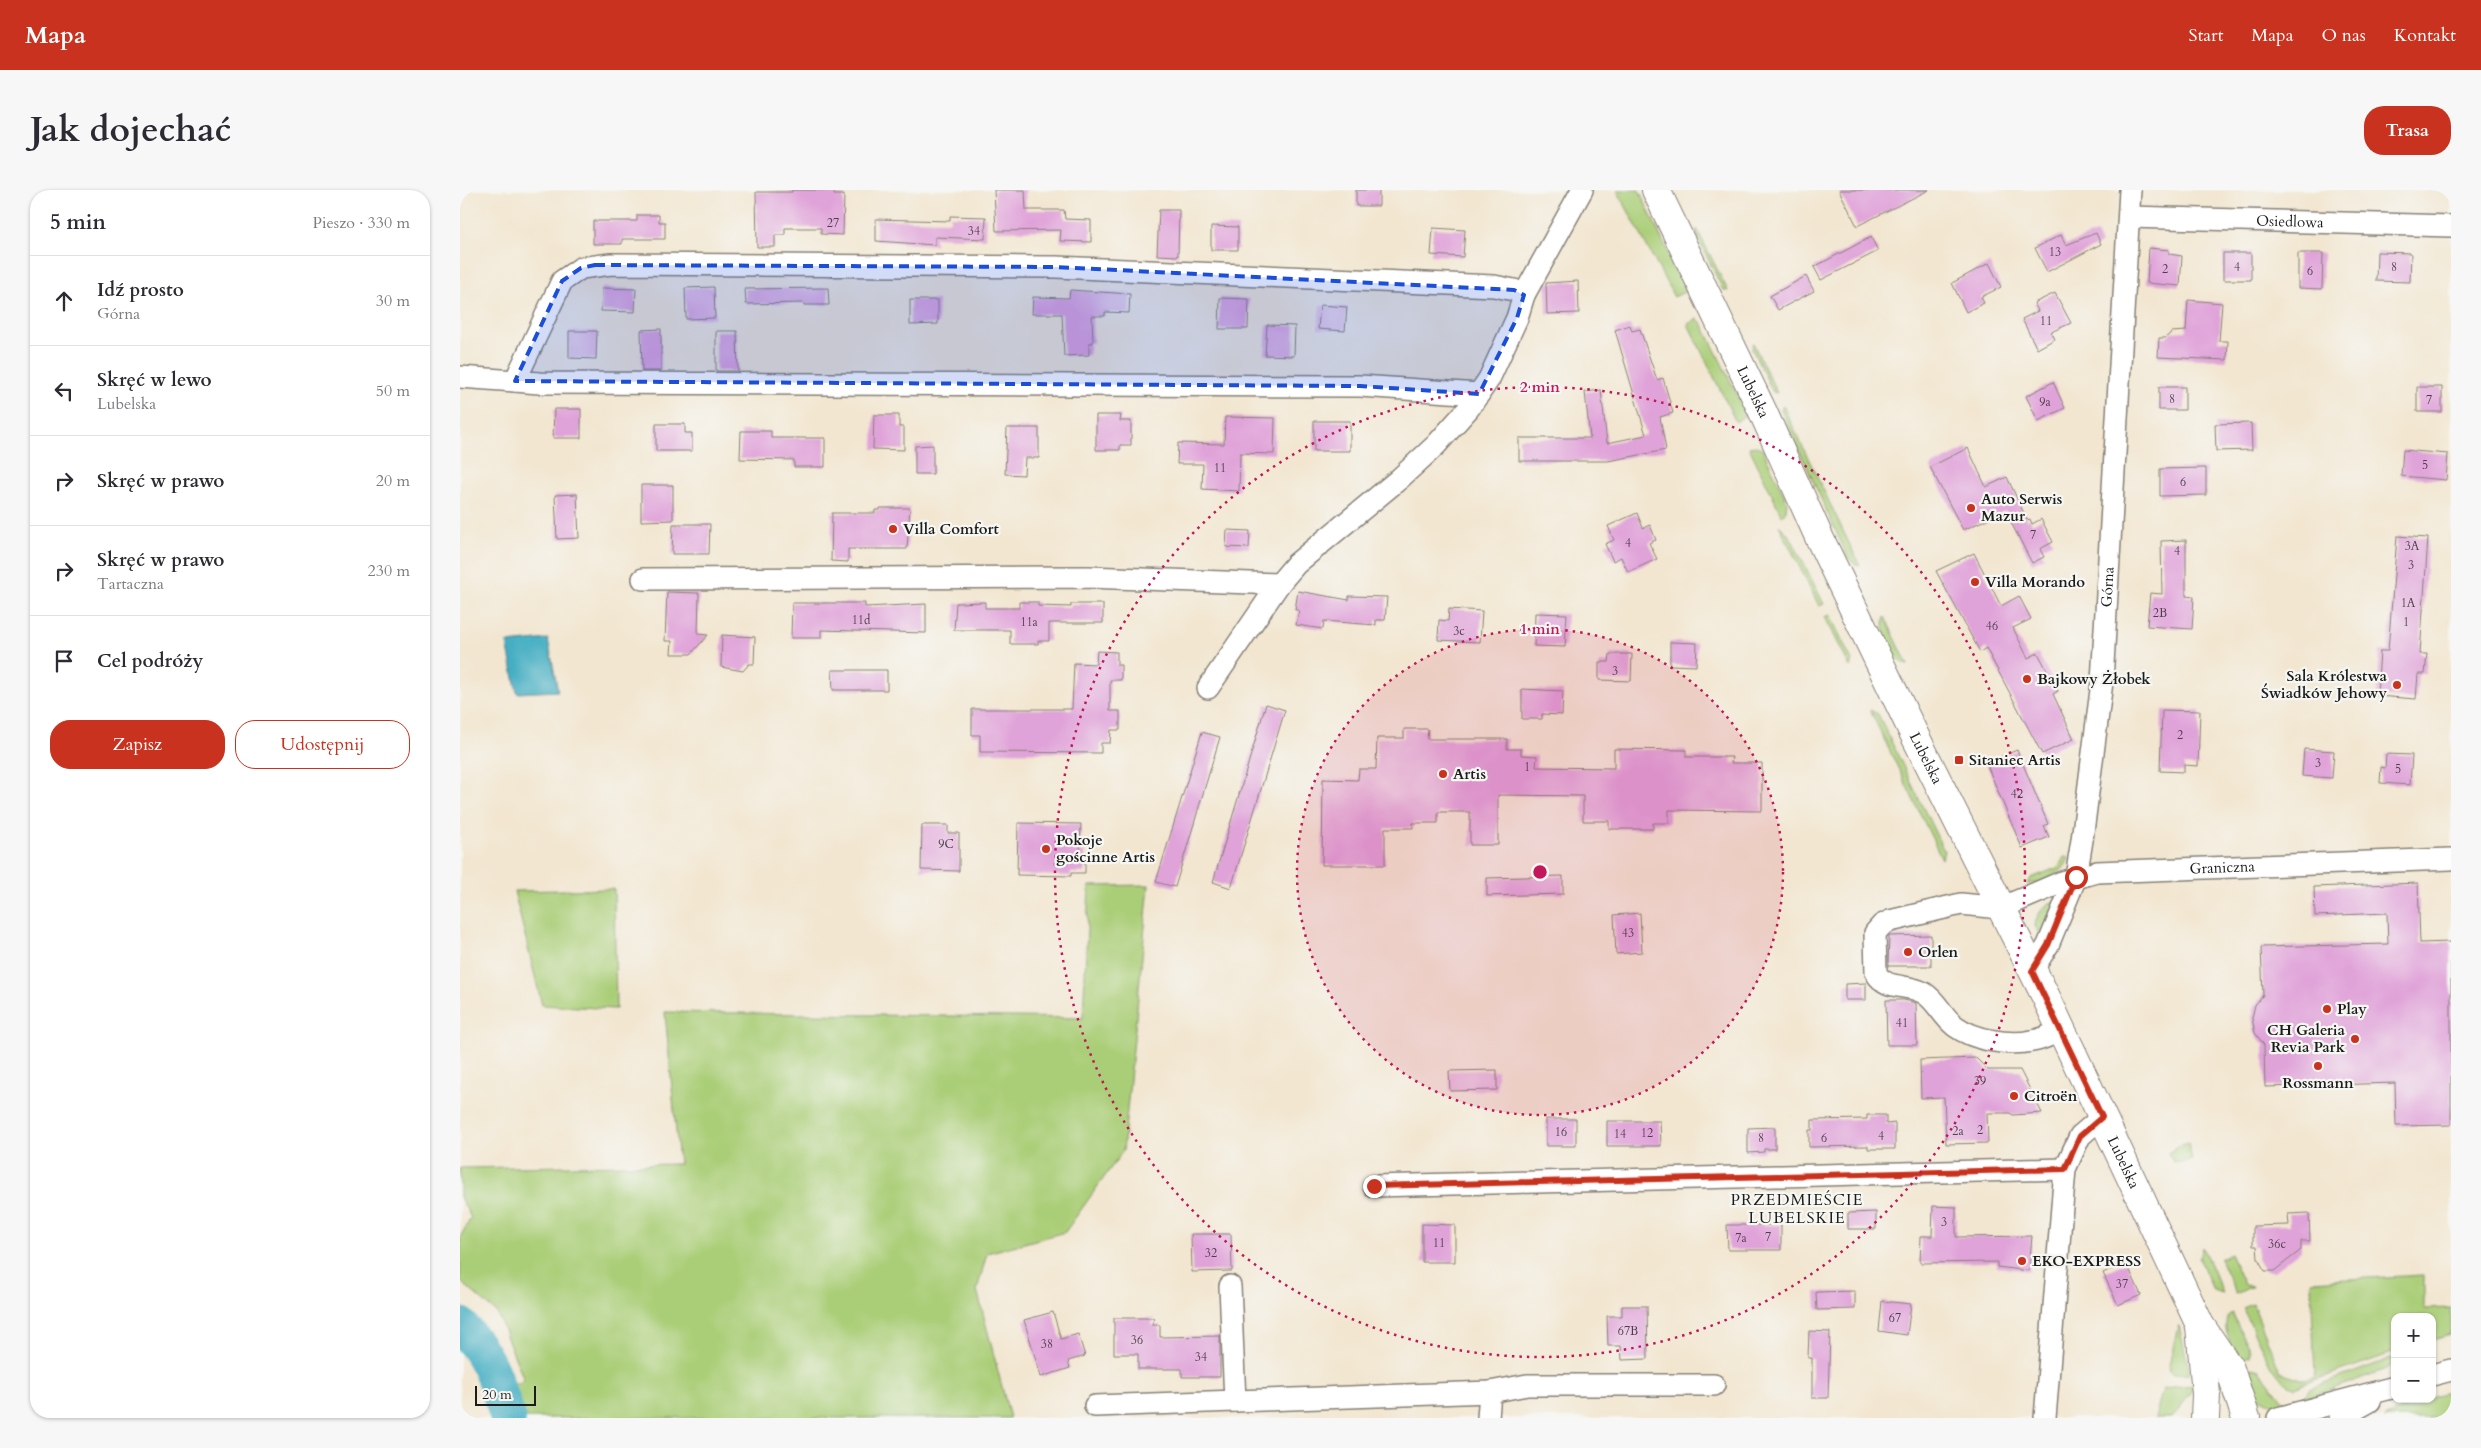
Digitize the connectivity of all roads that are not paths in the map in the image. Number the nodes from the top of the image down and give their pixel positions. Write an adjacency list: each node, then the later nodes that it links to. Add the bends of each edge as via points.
1 (1582, 190): 6 (street)
2 (1656, 190): 15 (main road, Lubelska, via 1844,591)
3 (2130, 190): 4 (street, Górna)
4 (2129, 217): 5 (street, Osiedlowa); 14 (street, Górna, via 2102,682)
5 (2451, 226)
6 (1524, 295): 8 (street, via 1494,286 1056,267 596,265 581,268 562,282); 9 (street, via 1517,318)
7 (460, 376): 8 (street)
8 (515, 381): 9 (street, via 1360,386)
9 (1479, 394): 11 (street, via 1436,445 1296,564)
10 (643, 579): 11 (street, via 1088,577)
11 (1279, 584): 12 (street)
12 (1208, 688)
13 (2451, 859): 14 (street, Graniczna, via 2097,872)
14 (2076, 877): 15 (street, Graniczna); 16 (street, Górna, via 2048,945)
15 (2001, 908): 16 (main road, Lubelska); 17 (street, via 1961,904 1882,925 1875,934 1876,973 1885,983 1922,992 1956,1027 1978,1036 2005,1042 2031,1042)
16 (2032, 971): 17 (main road, Lubelska)
17 (2060, 1031): 18 (main road, Lubelska)
18 (2102, 1117): 19 (street, via 2080,1136); 22 (main road, Lubelska)
19 (2065, 1169): 20 (street); 32 (street)
20 (1374, 1186)
21 (1230, 1286): 29 (street)
22 (2200, 1325): 33 (main road, Lubelska); 35 (main road, Lubelska, via 2230,1369)
23 (2451, 1370): 24 (street)
24 (2436, 1374)
25 (1714, 1385): 28 (street, via 1527,1385)
26 (2391, 1388): 36 (street)
27 (2391, 1389): 37 (street)
28 (1490, 1392): 29 (street); 31 (street)
29 (1235, 1401): 30 (street)
30 (1095, 1406)
31 (1488, 1418)
32 (2044, 1418)
33 (2205, 1418)
34 (2214, 1418): 35 (main road, via 2230,1415)
35 (2244, 1418)
36 (2278, 1418)
37 (2340, 1418)

